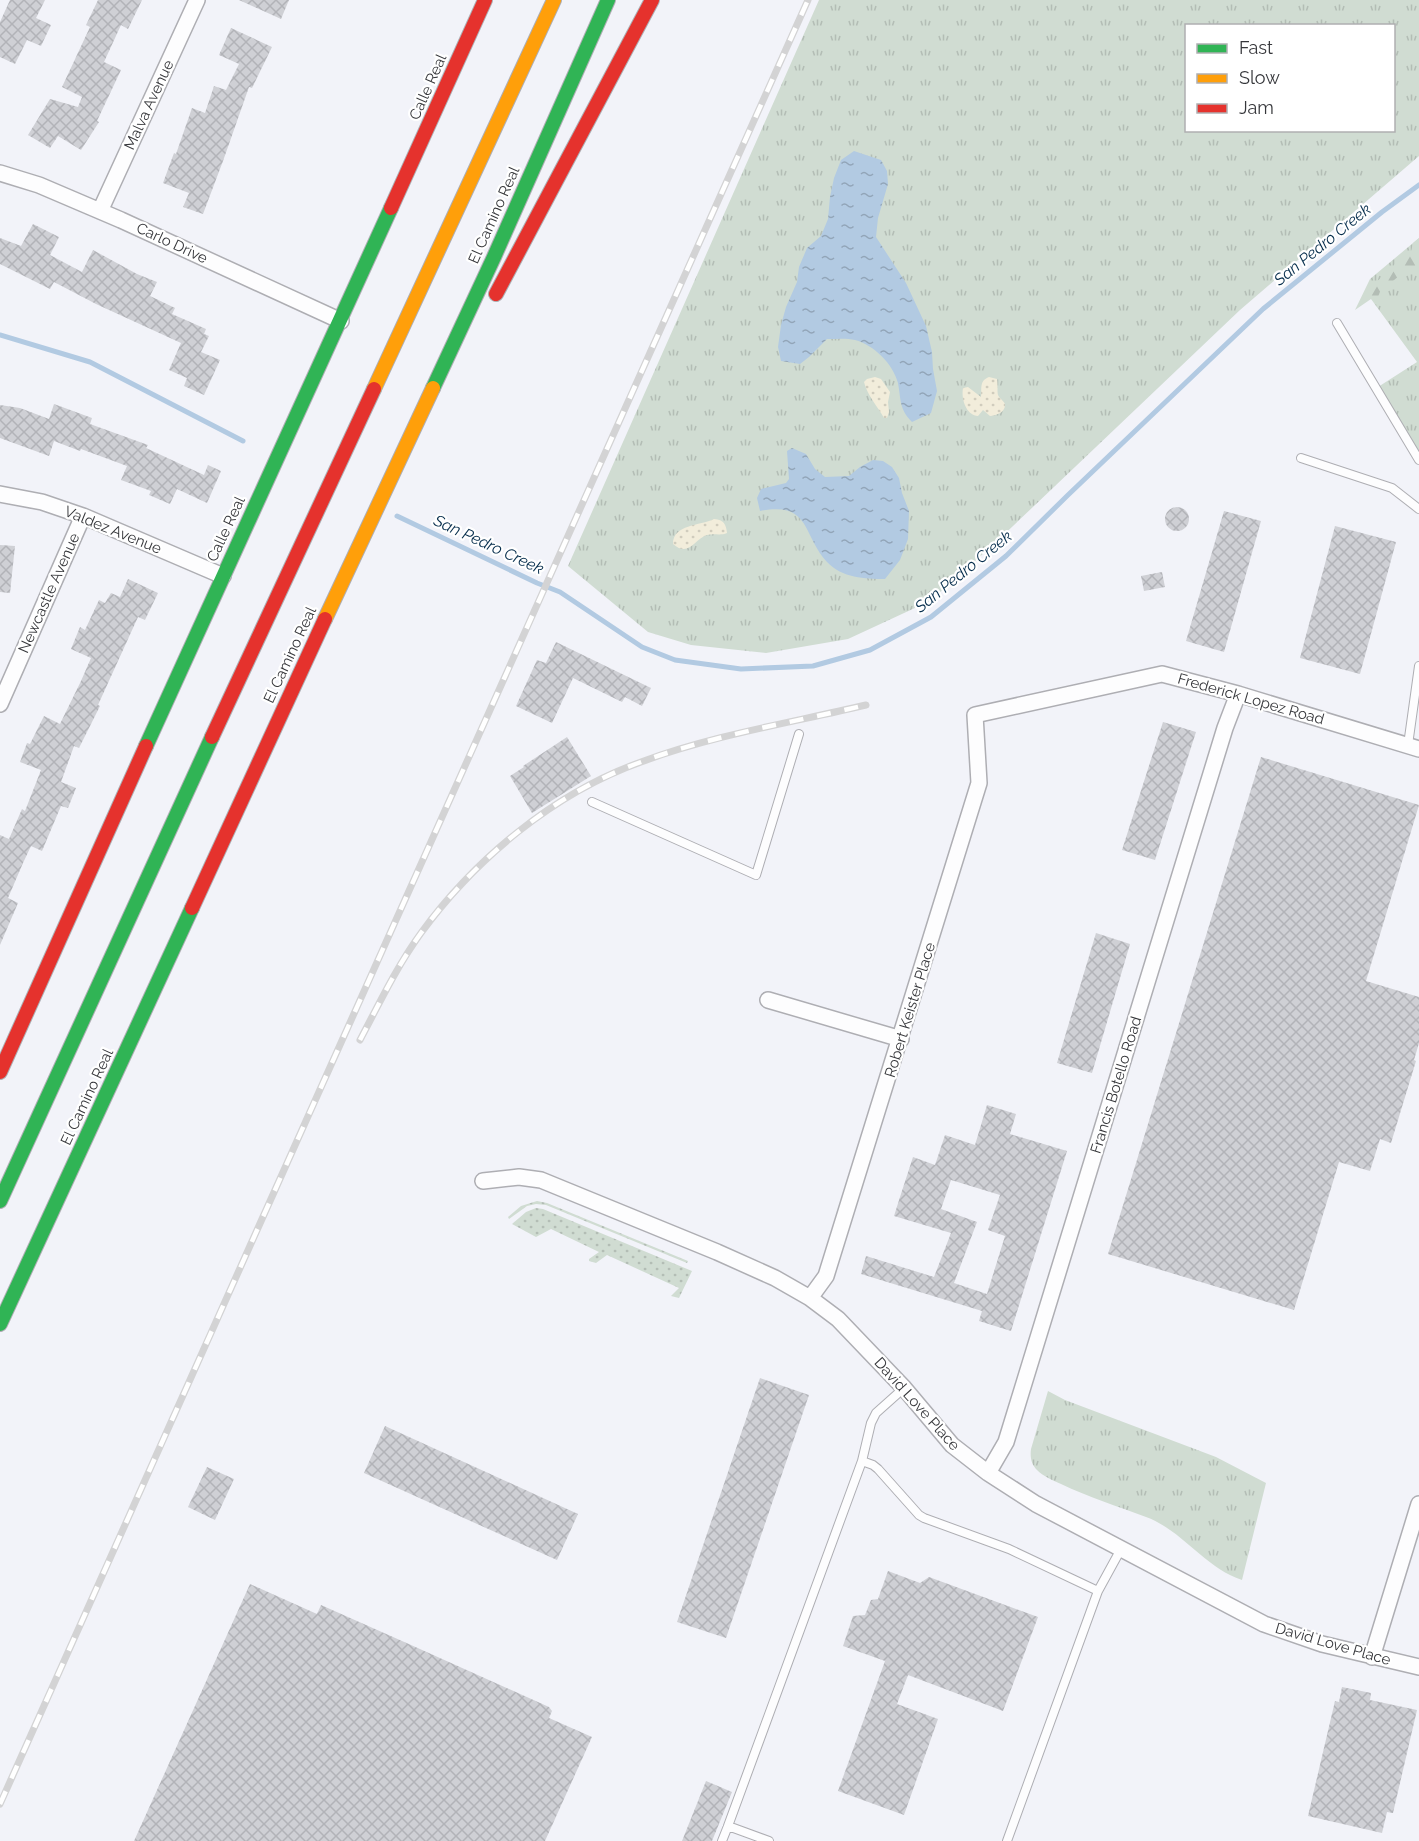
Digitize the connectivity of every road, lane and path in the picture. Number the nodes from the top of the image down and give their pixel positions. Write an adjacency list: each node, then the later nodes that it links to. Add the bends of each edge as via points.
1 (197, 0): 7 (street, Malva Avenue)
2 (485, 0): 9 (main road, Calle Real)
3 (554, 0): 30 (main road)
4 (608, 0): 12 (main road, El Camino Real)
5 (652, 0): 8 (main road)
6 (0, 173): 7 (street, Carlo Drive)
7 (100, 211): 9 (street, Carlo Drive)
8 (490, 306)
9 (341, 321): 18 (main road, Calle Real)
10 (1337, 323): 14 (lane)
11 (478, 325): 12 (main road)
12 (439, 377): 32 (main road, El Camino Real)
13 (1301, 458): 16 (lane, via 1392,488)
14 (1419, 460)
15 (0, 494): 17 (street, Valdez Avenue, via 42,502)
16 (1419, 509)
17 (83, 516): 18 (street, Valdez Avenue); 21 (street, Newcastle Avenue)
18 (223, 576): 28 (main road, Calle Real)
19 (1419, 666): 24 (lane)
20 (1238, 694): 22 (street, Frederick Lopez Road, via 1162,674); 24 (street, Frederick Lopez Road); 35 (street, Francis Botello Road, via 1006,1442)
21 (0, 704)
22 (975, 715): 27 (street, Robert Keister Place, via 979,783)
23 (799, 734): 25 (lane, via 756,875)
24 (1414, 747)
25 (592, 802)
26 (768, 999): 27 (street)
27 (901, 1039): 31 (street, Robert Keister Place, via 826,1276)
28 (0, 1072)
29 (483, 1181): 31 (street, David Love Place, via 541,1179 727,1256)
30 (0, 1201)
31 (810, 1298): 33 (street, David Love Place, via 838,1319)
32 (0, 1324)
33 (904, 1388): 34 (lane, via 876,1413); 35 (street, David Love Place, via 952,1445)
34 (862, 1461): 38 (lane, via 878,1469 924,1518 1009,1549); 41 (lane)
35 (987, 1473): 37 (street, David Love Place)
36 (1419, 1504): 39 (street)
37 (1121, 1549): 38 (lane); 39 (street, David Love Place, via 1264,1624)
38 (1098, 1591): 44 (lane)
39 (1372, 1657): 40 (street, David Love Place)
40 (1419, 1667)
41 (728, 1826): 42 (lane); 43 (lane)
42 (722, 1841)
43 (769, 1841)
44 (1007, 1841)

